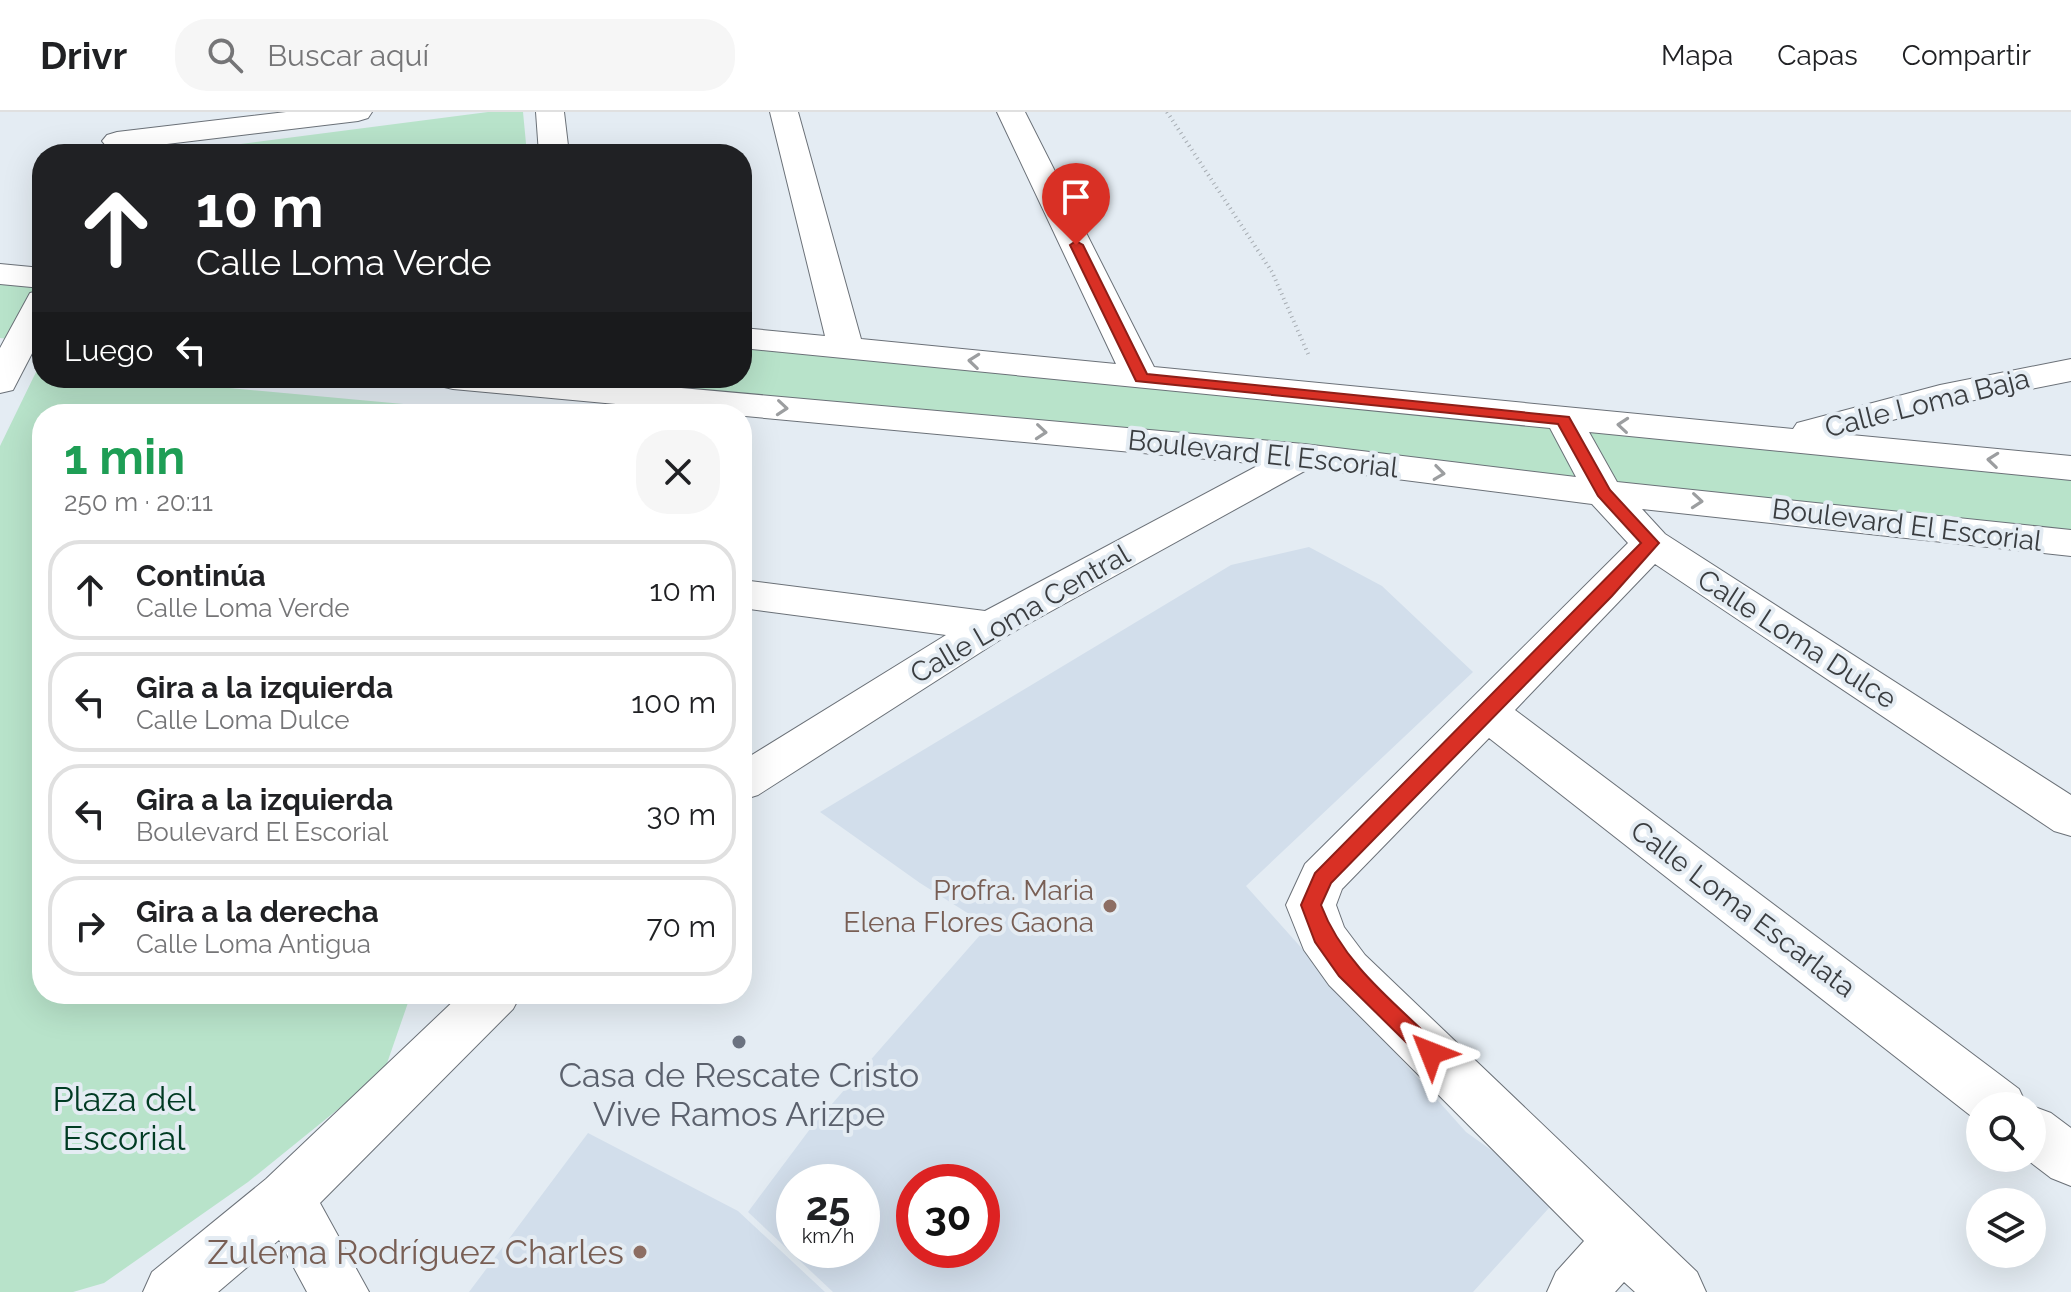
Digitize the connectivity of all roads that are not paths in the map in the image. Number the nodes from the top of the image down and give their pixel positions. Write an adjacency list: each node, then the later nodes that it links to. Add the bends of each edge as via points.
1 (129, 112): 6 (street)
2 (358, 112): 7 (street)
3 (550, 112): 8 (street)
4 (784, 112): 14 (street)
5 (1011, 112): 16 (street)
6 (115, 144)
7 (135, 144)
8 (553, 144)
9 (0, 274): 10 (street)
10 (32, 277)
11 (32, 320): 13 (street)
12 (752, 339): 14 (street)
13 (21, 342): 17 (street)
14 (846, 349): 16 (street, one-way to 14)
15 (2071, 370): 23 (street, Calle Loma Baja, via 1940,396)
16 (1141, 378): 22 (street)
17 (0, 382)
18 (520, 388): 19 (street, Boulevard El Escorial)
19 (554, 393): 20 (street, Boulevard El Escorial, one-way to 20)
20 (685, 404)
21 (752, 410): 24 (street, Boulevard El Escorial, one-way to 24)
22 (1564, 420): 23 (street, one-way to 22); 26 (street, Calle Loma Dulce)
23 (1784, 438): 25 (street, one-way to 23)
24 (1304, 456): 26 (street, Boulevard El Escorial, one-way to 26); 32 (street, Calle Loma Central)
25 (2071, 468)
26 (1604, 493): 27 (street, Boulevard El Escorial, one-way to 27); 28 (street, Calle Loma Dulce)
27 (2010, 537): 29 (street, Boulevard El Escorial); 30 (street)
28 (1651, 543): 33 (street); 35 (street, Calle Loma Dulce)
29 (2071, 543)
30 (2071, 572)
31 (752, 595): 32 (street)
32 (991, 626): 34 (street, Calle Loma Central)
33 (1485, 711): 37 (street, Calle Loma Escarlata); 41 (street, via 1322,878 1311,905 1322,936 1347,970)
34 (752, 777)
35 (2071, 818)
36 (481, 1004): 40 (street)
37 (1982, 1092)
38 (2046, 1141): 39 (street)
39 (2071, 1160)
40 (286, 1198): 42 (street); 43 (street)
41 (1622, 1241): 44 (street); 45 (street)
42 (173, 1292)
43 (339, 1292)
44 (1577, 1292)
45 (1676, 1292)

